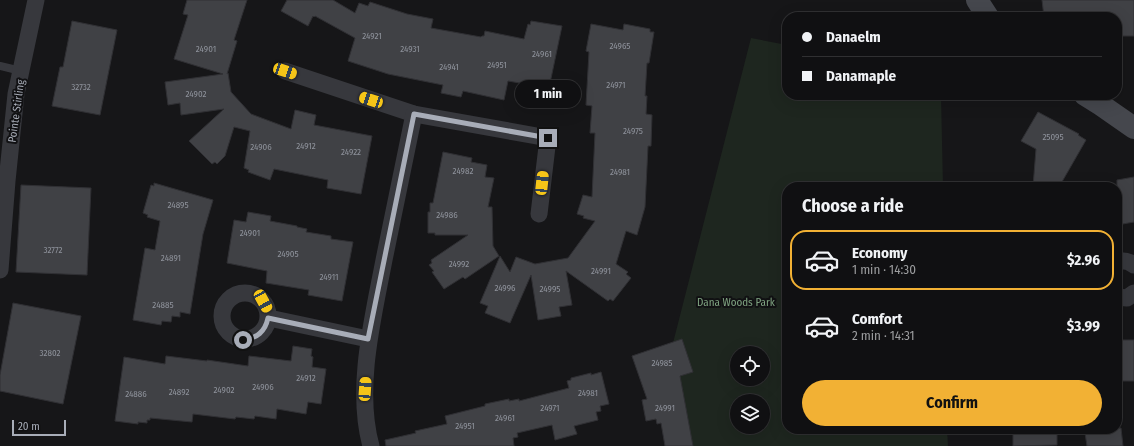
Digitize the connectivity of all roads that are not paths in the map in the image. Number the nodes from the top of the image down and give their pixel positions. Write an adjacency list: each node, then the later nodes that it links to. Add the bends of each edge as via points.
1 (36, 0): 5 (street, Pointe Stirling)
2 (977, 0): 3 (street)
3 (985, 12)
4 (0, 66): 5 (lane)
5 (21, 71): 13 (street, Pointe Stirling, via 16,94)
6 (285, 71): 8 (street)
7 (1093, 100): 9 (street)
8 (414, 114): 10 (street, via 548,138); 17 (street)
9 (1134, 128)
10 (539, 214)
11 (1122, 260): 12 (street, via 1131,262)
12 (1134, 266)
13 (0, 270)
14 (1134, 293): 15 (street)
15 (1122, 298)
16 (268, 318): 17 (street)
17 (368, 339): 18 (street, via 365,389)
18 (371, 446)

